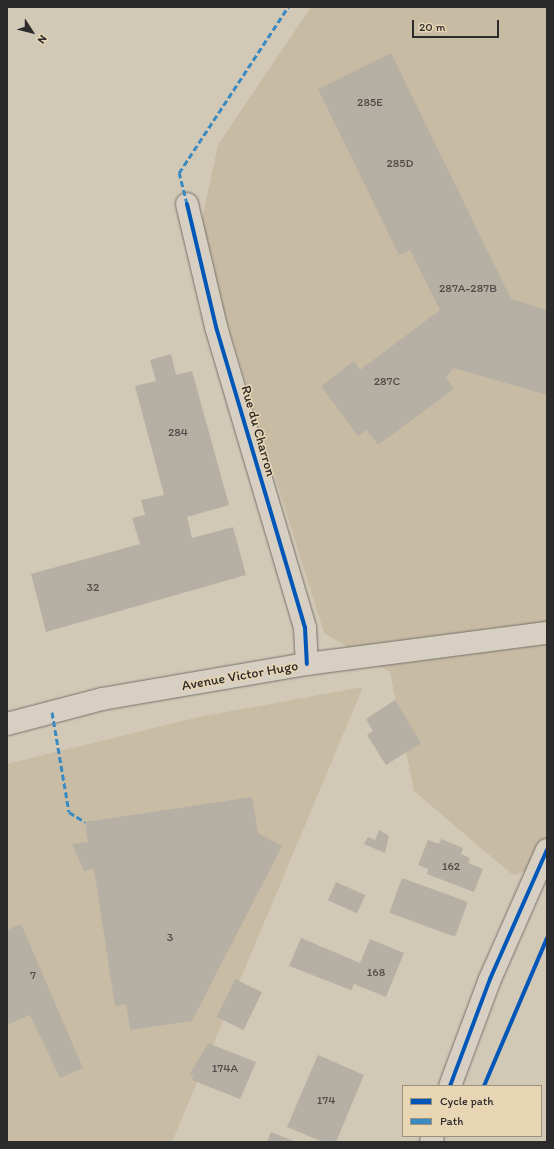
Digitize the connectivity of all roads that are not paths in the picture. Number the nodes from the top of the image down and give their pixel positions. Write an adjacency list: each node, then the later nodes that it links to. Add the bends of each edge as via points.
1 (187, 204): 3 (street, Rue du Charron, via 216,327 305,628)
2 (547, 633): 3 (street, Avenue Victor Hugo)
3 (307, 664): 4 (street, Avenue Victor Hugo, via 102,699)
4 (7, 724)
5 (547, 850): 6 (street, via 490,979)
6 (450, 1085)

